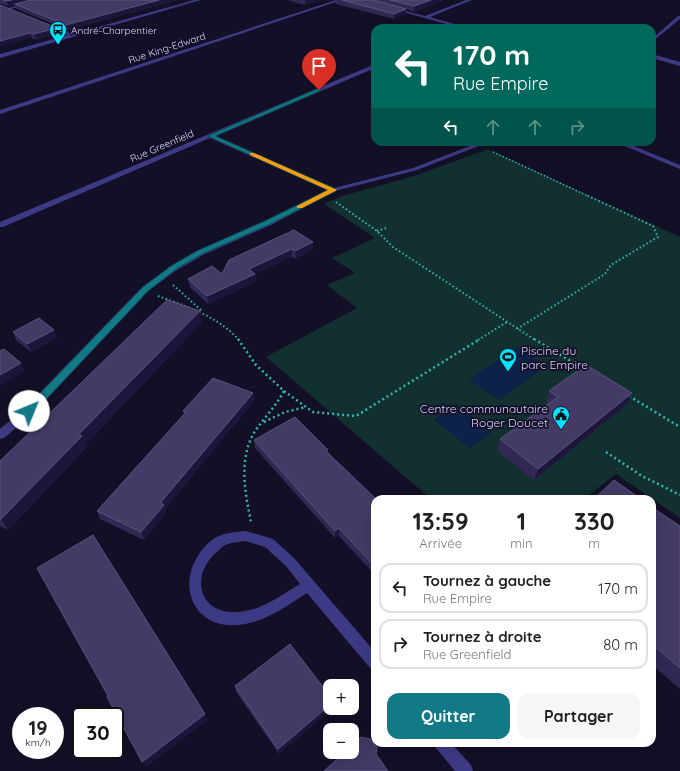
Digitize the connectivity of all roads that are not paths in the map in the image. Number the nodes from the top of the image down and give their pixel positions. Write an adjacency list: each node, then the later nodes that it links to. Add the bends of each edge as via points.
1 (43, 0): 7 (street)
2 (199, 0): 13 (street)
3 (340, 0): 19 (street, Rue King-Edward)
4 (470, 0): 9 (street)
5 (0, 6): 7 (street)
6 (387, 7): 9 (street)
7 (8, 9): 8 (street)
8 (20, 14)
9 (426, 17): 12 (street)
10 (680, 18): 14 (street)
11 (41, 23): 13 (street)
12 (451, 24)
13 (73, 36): 15 (street)
14 (656, 38)
15 (0, 56)
16 (656, 57): 17 (street)
17 (680, 64)
18 (371, 68): 20 (street, Rue Greenfield)
19 (0, 112)
20 (211, 136): 24 (street); 25 (street, Rue Greenfield)
21 (475, 146): 24 (street, via 415,169)
22 (628, 146): 23 (street)
23 (680, 167)
24 (333, 190): 26 (street, via 200,253 145,289 29,411)
25 (0, 225)
26 (0, 435)
27 (309, 585): 27 (street, via 272,607 245,618 224,619 206,611 196,598 194,583 198,567 208,552 224,539 246,536 269,543 290,562); 28 (street)
28 (371, 658)
29 (445, 747): 30 (street)
30 (465, 771)

